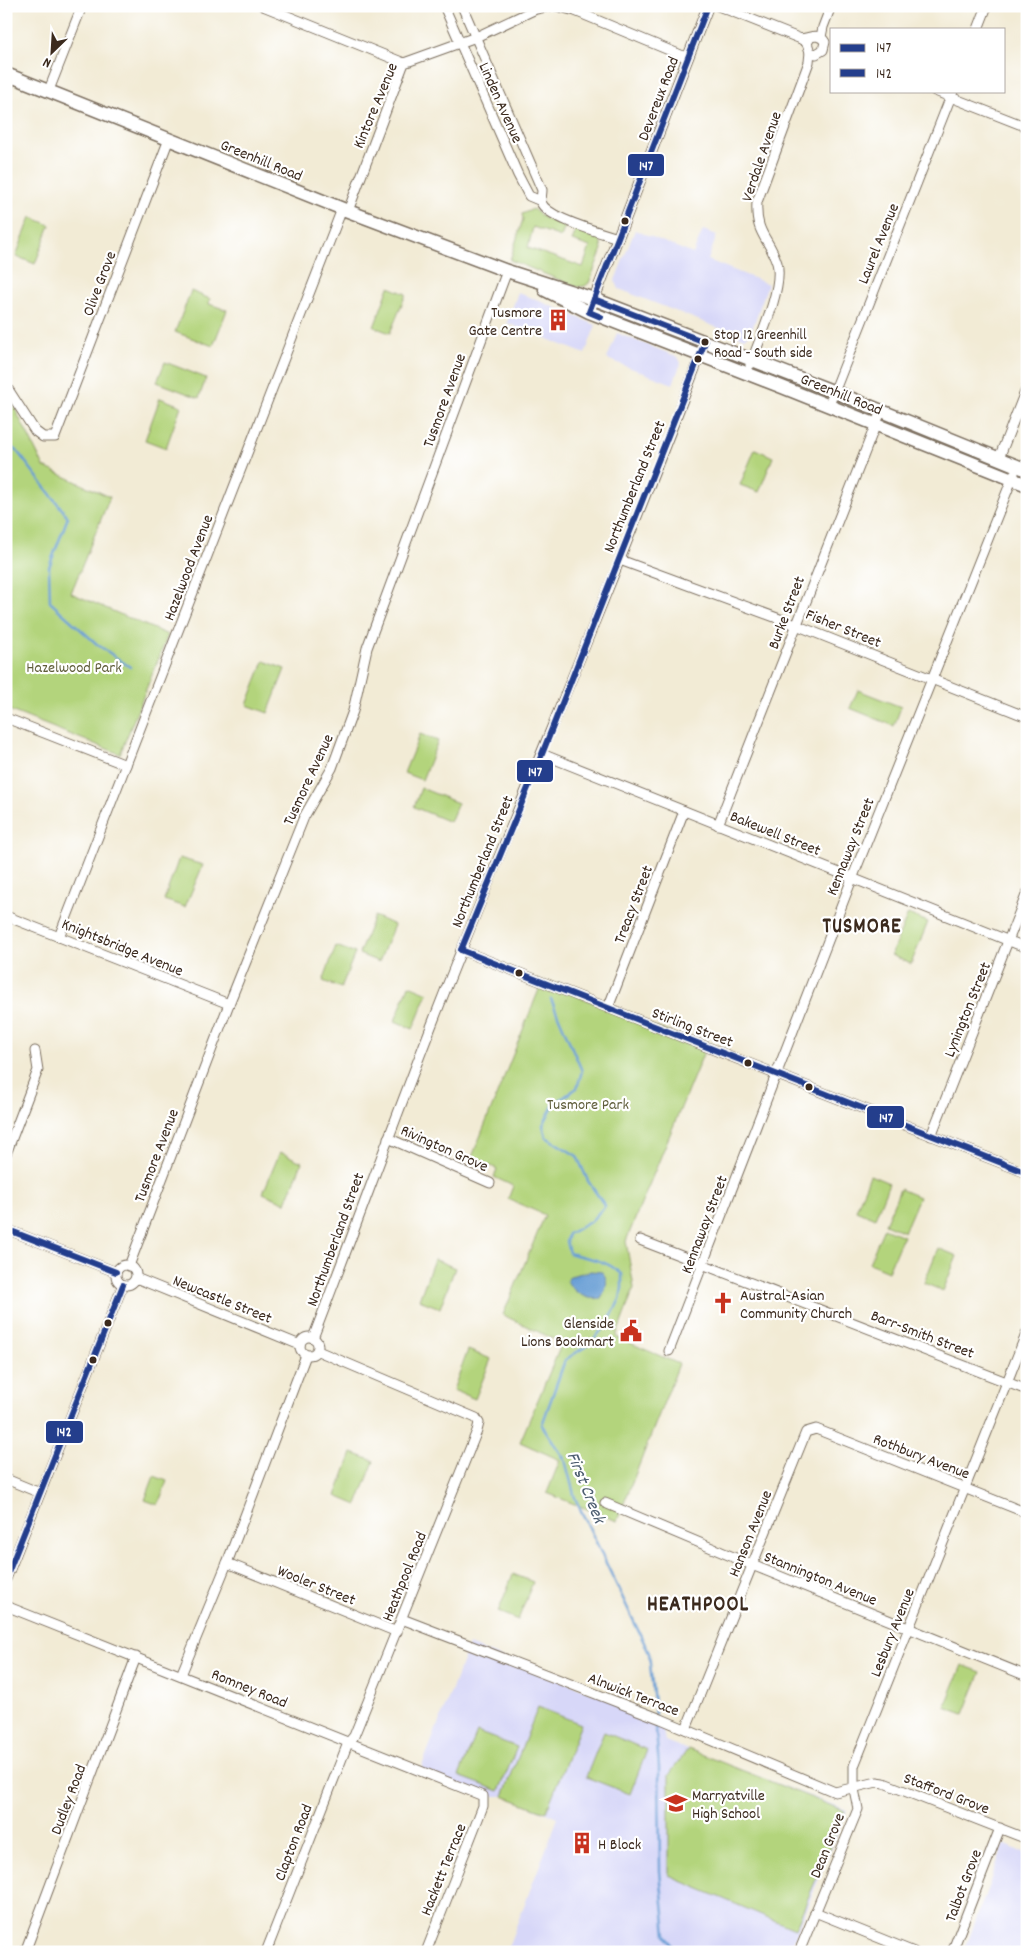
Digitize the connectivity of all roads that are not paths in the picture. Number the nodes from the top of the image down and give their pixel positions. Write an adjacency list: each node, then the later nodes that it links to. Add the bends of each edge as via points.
1 (82, 6): 18 (street)
2 (263, 6): 16 (street)
3 (444, 6): 13 (street, Linden Avenue)
4 (462, 6): 12 (street, Linden Avenue)
5 (550, 6): 12 (street, Kintore Avenue, via 536,9)
6 (556, 6): 15 (street)
7 (708, 6): 15 (street, Devereux Road)
8 (718, 6): 14 (street)
9 (831, 6): 14 (street)
10 (987, 6): 11 (street)
11 (978, 28)
12 (476, 37): 13 (street, Kintore Avenue); 23 (street, Linden Avenue)
13 (460, 44): 16 (street, Kintore Avenue); 24 (street, Linden Avenue)
14 (817, 45): 33 (street, Verdale Avenue, via 757,202 758,225 775,257 779,277)
15 (688, 58): 27 (street, Devereux Road)
16 (404, 63): 26 (street, Kintore Avenue)
17 (9, 75): 18 (main road, Greenhill Road); 19 (street)
18 (49, 90): 22 (main road, Greenhill Road)
19 (6, 91)
20 (952, 94): 21 (street); 37 (street, Laurel Avenue)
21 (1027, 127)
22 (169, 140): 26 (main road, Greenhill Road); 35 (street, Olive Grove, via 55,437 43,437 36,431)
23 (526, 157): 24 (street); 25 (street, Linden Avenue, via 542,190)
24 (512, 163): 25 (street, Linden Avenue, via 529,196)
25 (541, 201): 27 (street, Linden Avenue, via 556,216)
26 (345, 210): 28 (main road, Greenhill Road); 51 (street, Hazelwood Avenue)
27 (618, 238): 29 (street, Devereux Road)
28 (507, 272): 29 (main road, Greenhill Road); 30 (main road, Greenhill Road); 61 (street, Tusmore Avenue, via 367,648 353,712 332,768 304,817)
29 (594, 299): 30 (street, Devereux Road); 31 (main road, Greenhill Road)
30 (589, 312): 32 (main road, Greenhill Road)
31 (706, 342): 32 (street, Northumberland Street); 33 (main road, Greenhill Road)
32 (701, 355): 34 (main road, Greenhill Road); 45 (street, Northumberland Street)
33 (752, 360): 34 (street, Verdale Avenue); 37 (main road, Greenhill Road)
34 (747, 373): 38 (main road, Greenhill Road)
35 (6, 386)
36 (1027, 387): 41 (street)
37 (834, 392): 38 (street, Laurel Avenue); 39 (main road, Greenhill Road)
38 (829, 405): 40 (main road, Greenhill Road)
39 (881, 410): 40 (street, Burke Street); 41 (main road, Greenhill Road)
40 (875, 424): 43 (main road, Greenhill Road); 46 (street, Burke Street)
41 (999, 458): 42 (main road, Greenhill Road)
42 (1022, 468): 43 (street, Kennaway Street)
43 (1012, 479): 44 (main road, Greenhill Road); 47 (street, Kennaway Street)
44 (1027, 485)
45 (620, 560): 46 (street, Fisher Street); 50 (street, Northumberland Street)
46 (796, 625): 47 (street, Fisher Street); 53 (street, Burke Street)
47 (932, 679): 49 (street, Fisher Street); 54 (street, Kennaway Street)
48 (6, 718): 51 (street)
49 (1027, 718)
50 (542, 754): 52 (street, Bakewell Street); 60 (street, Northumberland Street)
51 (126, 765): 57 (street, Hazelwood Avenue)
52 (684, 811): 53 (street, Bakewell Street); 62 (street, Treacy Street)
53 (718, 825): 54 (street, Bakewell Street)
54 (852, 879): 58 (street, Bakewell Street); 64 (street, Kennaway Street)
55 (1027, 893): 58 (street, Lynington Street)
56 (6, 916): 57 (street, Knightsbridge Avenue)
57 (60, 937): 61 (street, Knightsbridge Avenue)
58 (1009, 941): 59 (street, Bakewell Street); 65 (street, Lynington Street)
59 (1027, 948)
60 (461, 950): 62 (street, Stirling Street); 66 (street, Northumberland Street)
61 (229, 1004): 73 (street, Tusmore Avenue)
62 (608, 1008): 64 (street, Stirling Street)
63 (35, 1051): 67 (street, via 38,1070)
64 (777, 1075): 65 (street, Stirling Street); 72 (street, Kennaway Street)
65 (931, 1136): 68 (street, Stirling Street)
66 (388, 1138): 69 (street, Rivington Grove); 78 (street, Northumberland Street)
67 (6, 1154)
68 (1027, 1173)
69 (490, 1183)
70 (6, 1229): 74 (street)
71 (640, 1240): 72 (street, Barr-Smith Street)
72 (704, 1265): 81 (street, Kennaway Street); 83 (street, Barr-Smith Street)
73 (129, 1266): 74 (street, via 121,1266); 75 (street, via 135,1271)
74 (116, 1272): 76 (street, via 117,1282)
75 (136, 1278): 76 (street, via 129,1285); 79 (street, Newcastle Street)
76 (123, 1285): 88 (street)
77 (1027, 1332): 83 (street, Lesbury Avenue)
78 (314, 1338): 79 (street, via 307,1338); 80 (street, via 319,1345)
79 (300, 1345): 82 (street)
80 (318, 1351): 82 (street, via 314,1355); 95 (street, Heathpool Road, via 476,1418 479,1423)
81 (669, 1351)
82 (306, 1355): 91 (street)
83 (1008, 1382): 84 (street, Barr-Smith Street); 87 (street, Lesbury Avenue)
84 (1027, 1390)
85 (806, 1432): 87 (street, Rothbury Avenue, via 816,1430); 92 (street, Hanson Avenue)
86 (6, 1479): 88 (street)
87 (965, 1488): 90 (street, Rothbury Avenue); 96 (street, Lesbury Avenue)
88 (40, 1493): 93 (street)
89 (605, 1502): 92 (street, Stannington Avenue)
90 (1027, 1513)
91 (227, 1563): 97 (street, Wooler Street); 99 (street)
92 (752, 1565): 96 (street, Stannington Avenue); 101 (street, Hanson Avenue)
93 (6, 1579)
94 (6, 1606): 98 (street, Romney Road)
95 (402, 1619): 97 (street, Heathpool Road); 101 (street, Alnwick Terrace)
96 (908, 1629): 100 (street, Stannington Avenue); 103 (street, Lesbury Avenue, via 854,1766)
97 (397, 1632): 102 (street, Heathpool Road, via 354,1736)
98 (136, 1657): 99 (street, Romney Road); 108 (street, Dudley Road)
99 (181, 1675): 102 (street, Romney Road)
100 (1027, 1676)
101 (686, 1730): 103 (street, Alnwick Terrace, via 835,1792)
102 (348, 1743): 104 (street, Romney Road); 109 (street, Clapton Road)
103 (854, 1789): 105 (street, Stafford Grove, via 884,1783); 107 (street, Dean Grove, via 858,1808)
104 (483, 1796): 110 (street, Hackett Terrace, via 483,1806)
105 (1000, 1828): 106 (street, Stafford Grove); 113 (street, Talbot Grove)
106 (1027, 1840)
107 (816, 1912): 111 (street, Dean Grove); 112 (street)
108 (25, 1952)
109 (266, 1952)
110 (426, 1952)
111 (799, 1952)
112 (914, 1952)
113 (952, 1952)

